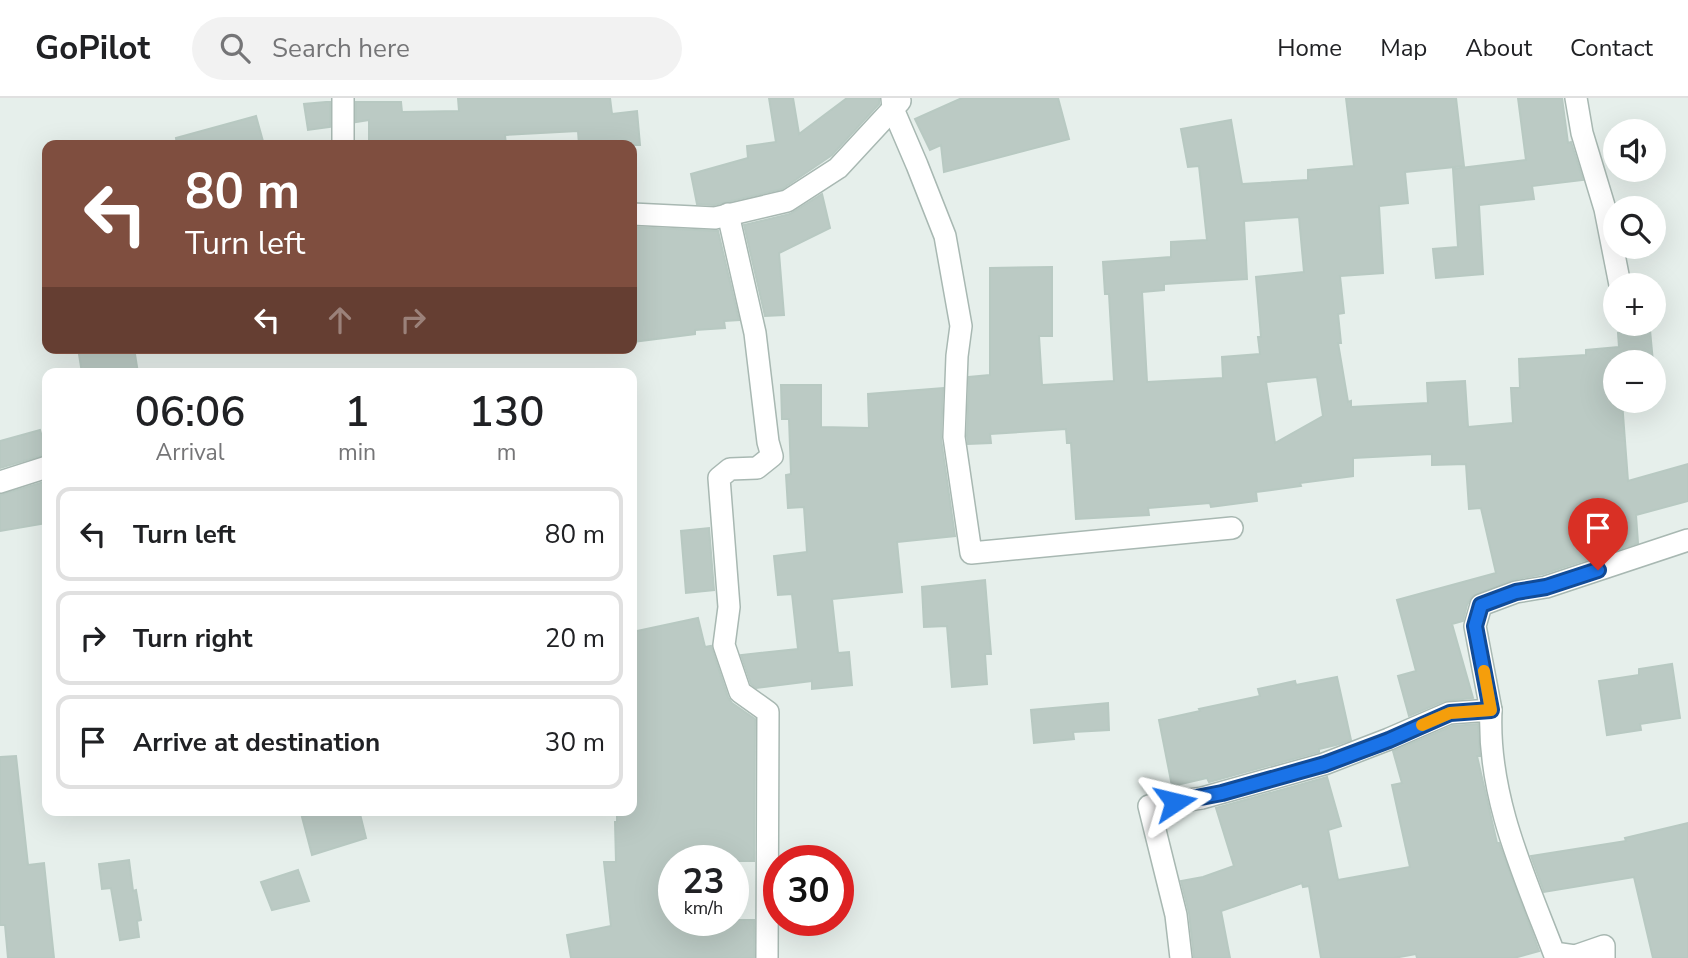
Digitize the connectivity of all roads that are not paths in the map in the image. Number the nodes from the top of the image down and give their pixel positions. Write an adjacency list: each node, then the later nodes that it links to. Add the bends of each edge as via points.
1 (343, 98): 4 (street)
2 (1576, 98): 7 (street)
3 (896, 102): 6 (street, via 838,169 787,201); 10 (street, via 945,236 961,326 954,437 971,553)
4 (343, 140)
5 (637, 214): 6 (street)
6 (728, 215): 15 (street, via 755,333 772,456 757,468 730,469 719,478 729,607 724,645 740,692 768,712)
7 (1618, 273)
8 (42, 469): 9 (street)
9 (0, 482)
10 (1232, 528)
11 (1688, 540): 12 (street, via 1481,605 1475,626)
12 (1491, 710): 14 (street, via 1500,804 1554,953); 16 (street, via 1450,713 1325,764 1202,798 1149,806 1176,915)
13 (1608, 954): 14 (street)
14 (1568, 957)
15 (767, 958)
16 (1181, 958)

